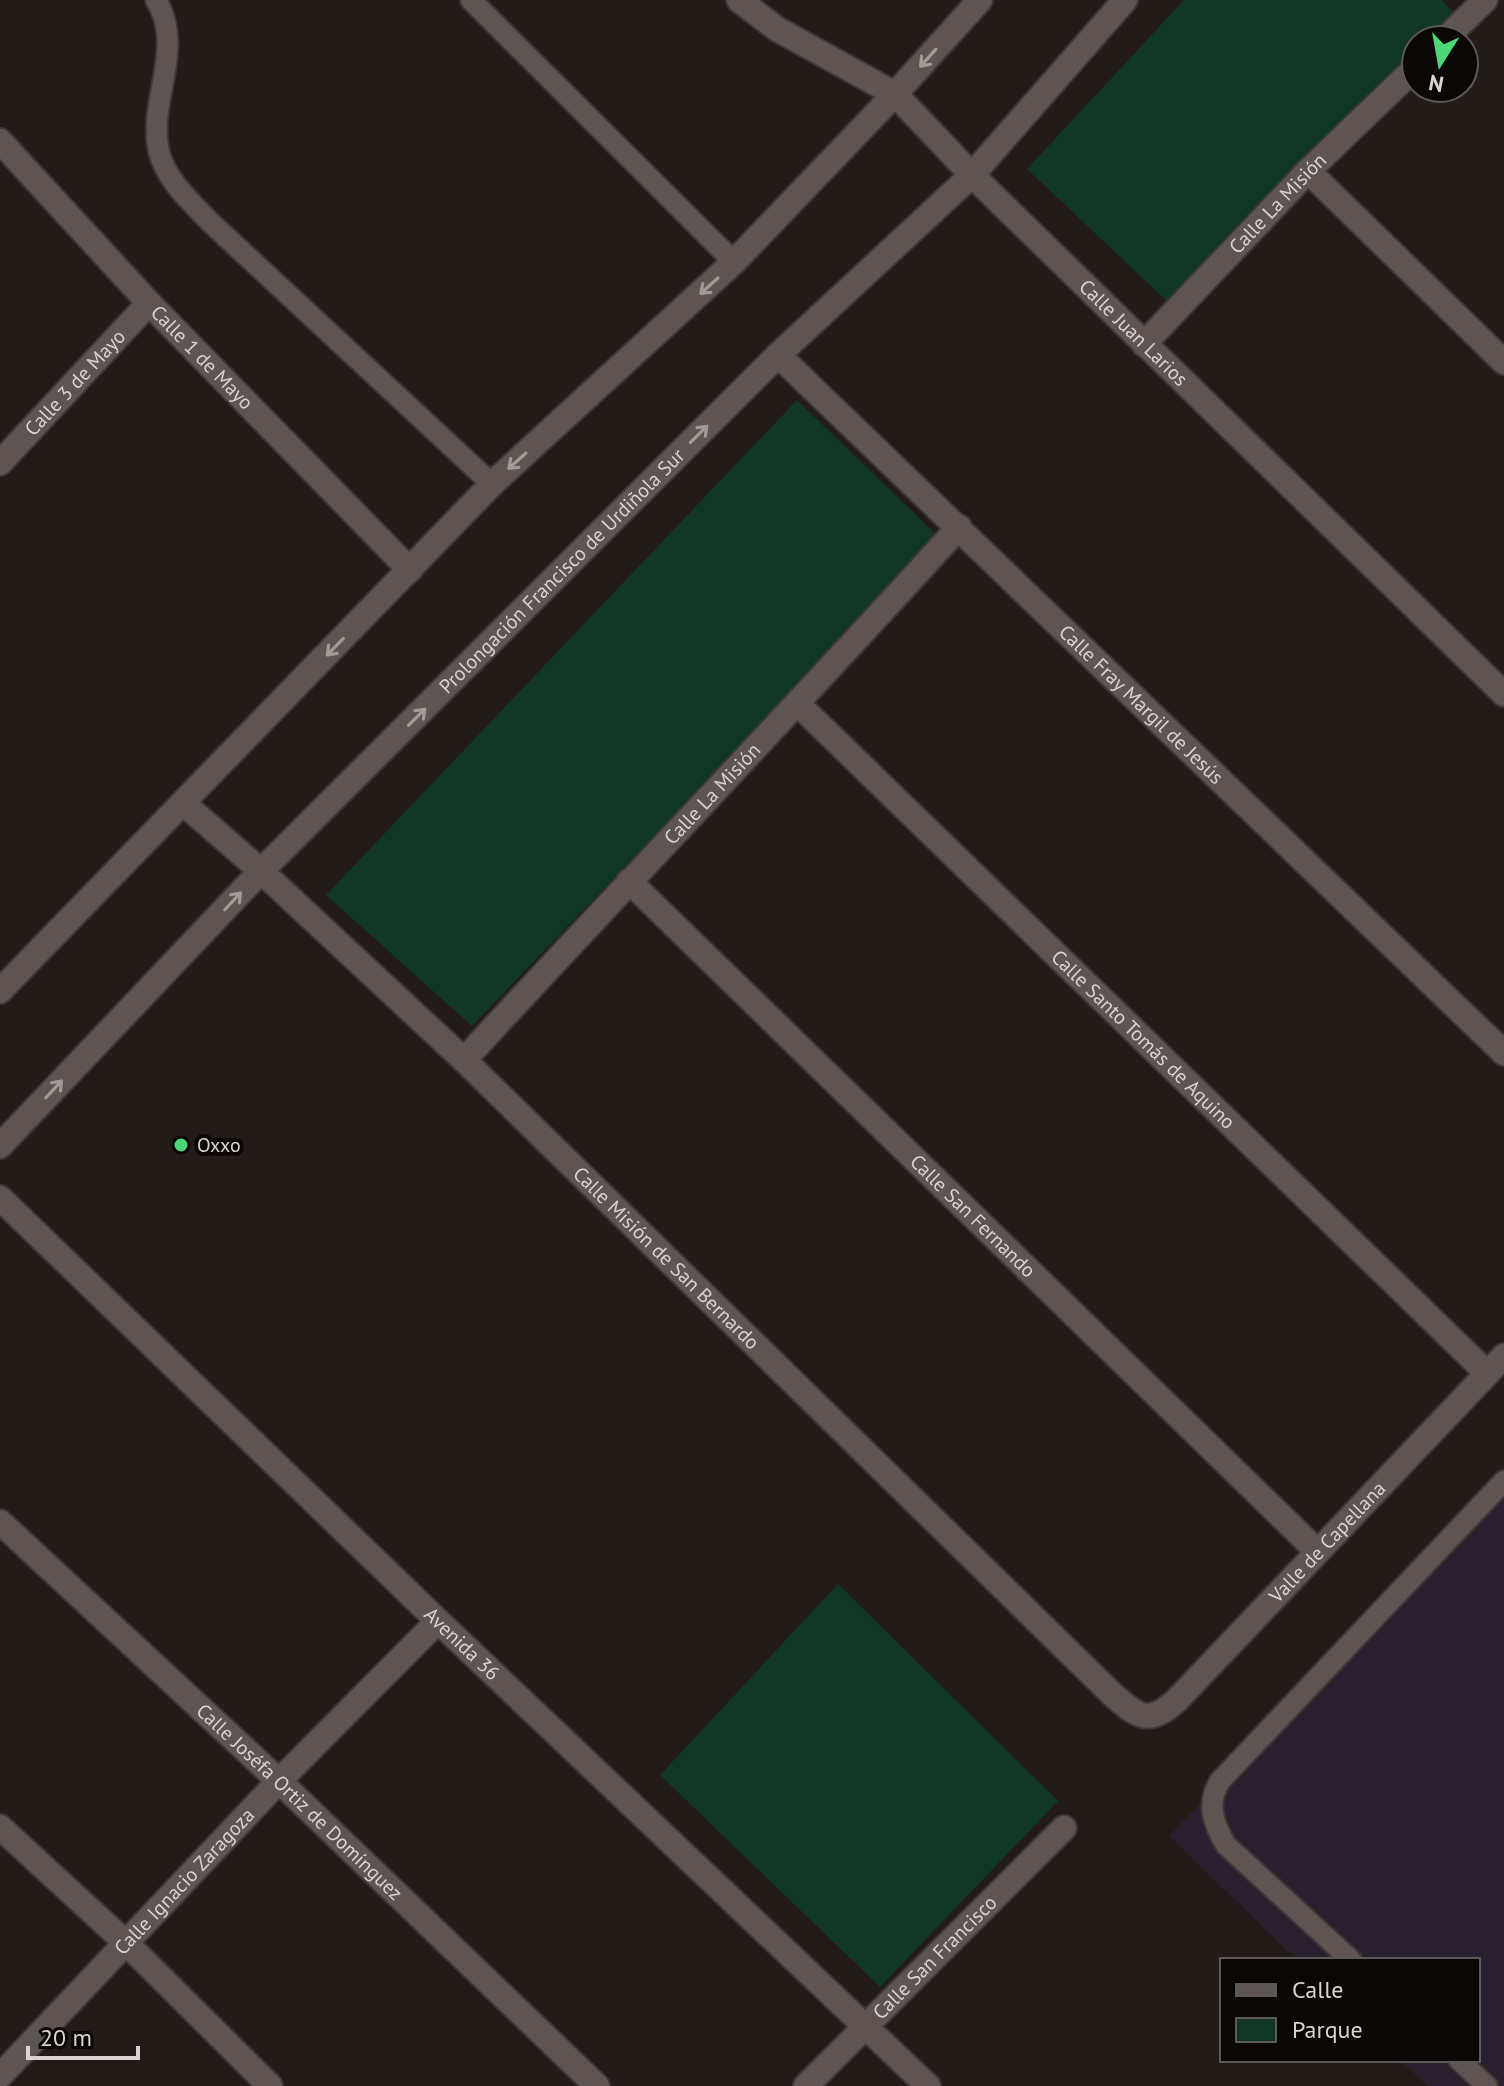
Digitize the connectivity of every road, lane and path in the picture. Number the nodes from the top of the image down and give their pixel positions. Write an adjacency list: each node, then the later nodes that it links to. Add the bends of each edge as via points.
1 (156, 0): 21 (lane, via 167,34 167,61 155,122 159,155 176,186)
2 (471, 0): 15 (lane)
3 (739, 0): 11 (street, Calle Juan Larios, via 777,29)
4 (980, 0): 11 (street, one-way to 11)
5 (1125, 0): 14 (street, Prolongación Francisco de Urdiñola Sur)
6 (1485, 0): 9 (street)
7 (1495, 0): 8 (street)
8 (1504, 8)
9 (1460, 24)
10 (1400, 82): 13 (street, Calle La Misión)
11 (895, 94): 14 (street, Calle Juan Larios); 15 (street)
12 (0, 141): 16 (street, Calle 1 de Mayo)
13 (1308, 171): 17 (street, Calle La Misión); 19 (street)
14 (972, 175): 17 (street, Calle Juan Larios); 18 (street, Prolongación Francisco de Urdiñola Sur)
15 (734, 262): 21 (street, one-way to 21)
16 (149, 303): 20 (street, Calle 3 de Mayo); 23 (street, Calle 1 de Mayo)
17 (1144, 344): 24 (street, Calle Juan Larios)
18 (778, 355): 22 (street, Calle Fray Margil de Jesús); 27 (street, Prolongación Francisco de Urdiñola Sur, one-way to 18)
19 (1504, 362)
20 (0, 463)
21 (492, 484): 23 (street)
22 (959, 527): 25 (street, Calle La Misión); 30 (street, Calle Fray Margil de Jesús)
23 (410, 570): 26 (street, one-way to 26)
24 (1504, 694)
25 (799, 705): 28 (street, Calle La Misión); 35 (street, Calle Santo Tomás de Aquino)
26 (183, 803): 27 (street, Calle Misión de San Bernardo); 29 (street)
27 (261, 871): 31 (street, Calle Misión de San Bernardo); 32 (street, Prolongación Francisco de Urdiñola Sur, one-way to 27)
28 (629, 881): 31 (street, Calle La Misión); 38 (street, Calle San Fernando)
29 (0, 991)
30 (1504, 1053)
31 (464, 1060): 40 (street, Calle Misión de San Bernardo, via 1113,1695)
32 (0, 1146)
33 (0, 1198): 39 (street, Avenida 36)
34 (1504, 1356): 35 (street, Valle de Capellana)
35 (1487, 1373): 38 (street, Valle de Capellana)
36 (1504, 1481): 45 (lane, via 1213,1791 1211,1808 1226,1845)
37 (0, 1522): 41 (street, Calle Joséfa Ortiz de Domínguez)
38 (1317, 1551): 40 (street, Valle de Capellana, via 1177,1700)
39 (438, 1621): 41 (street, Calle Ignacio Zaragoza); 46 (street, Avenida 36)
40 (1145, 1717)
41 (279, 1781): 44 (street, Calle Ignacio Zaragoza); 50 (street, Calle Joséfa Ortiz de Domínguez)
42 (0, 1827): 44 (street)
43 (1064, 1828): 46 (street, Calle San Francisco)
44 (126, 1943): 48 (street, Calle Ignacio Zaragoza); 49 (street)
45 (1349, 1958)
46 (866, 2026): 51 (street, Calle San Francisco); 52 (street, Avenida 36)
47 (1461, 2062): 53 (lane)
48 (0, 2076)
49 (270, 2086)
50 (597, 2086)
51 (806, 2086)
52 (928, 2086)
53 (1487, 2086)

